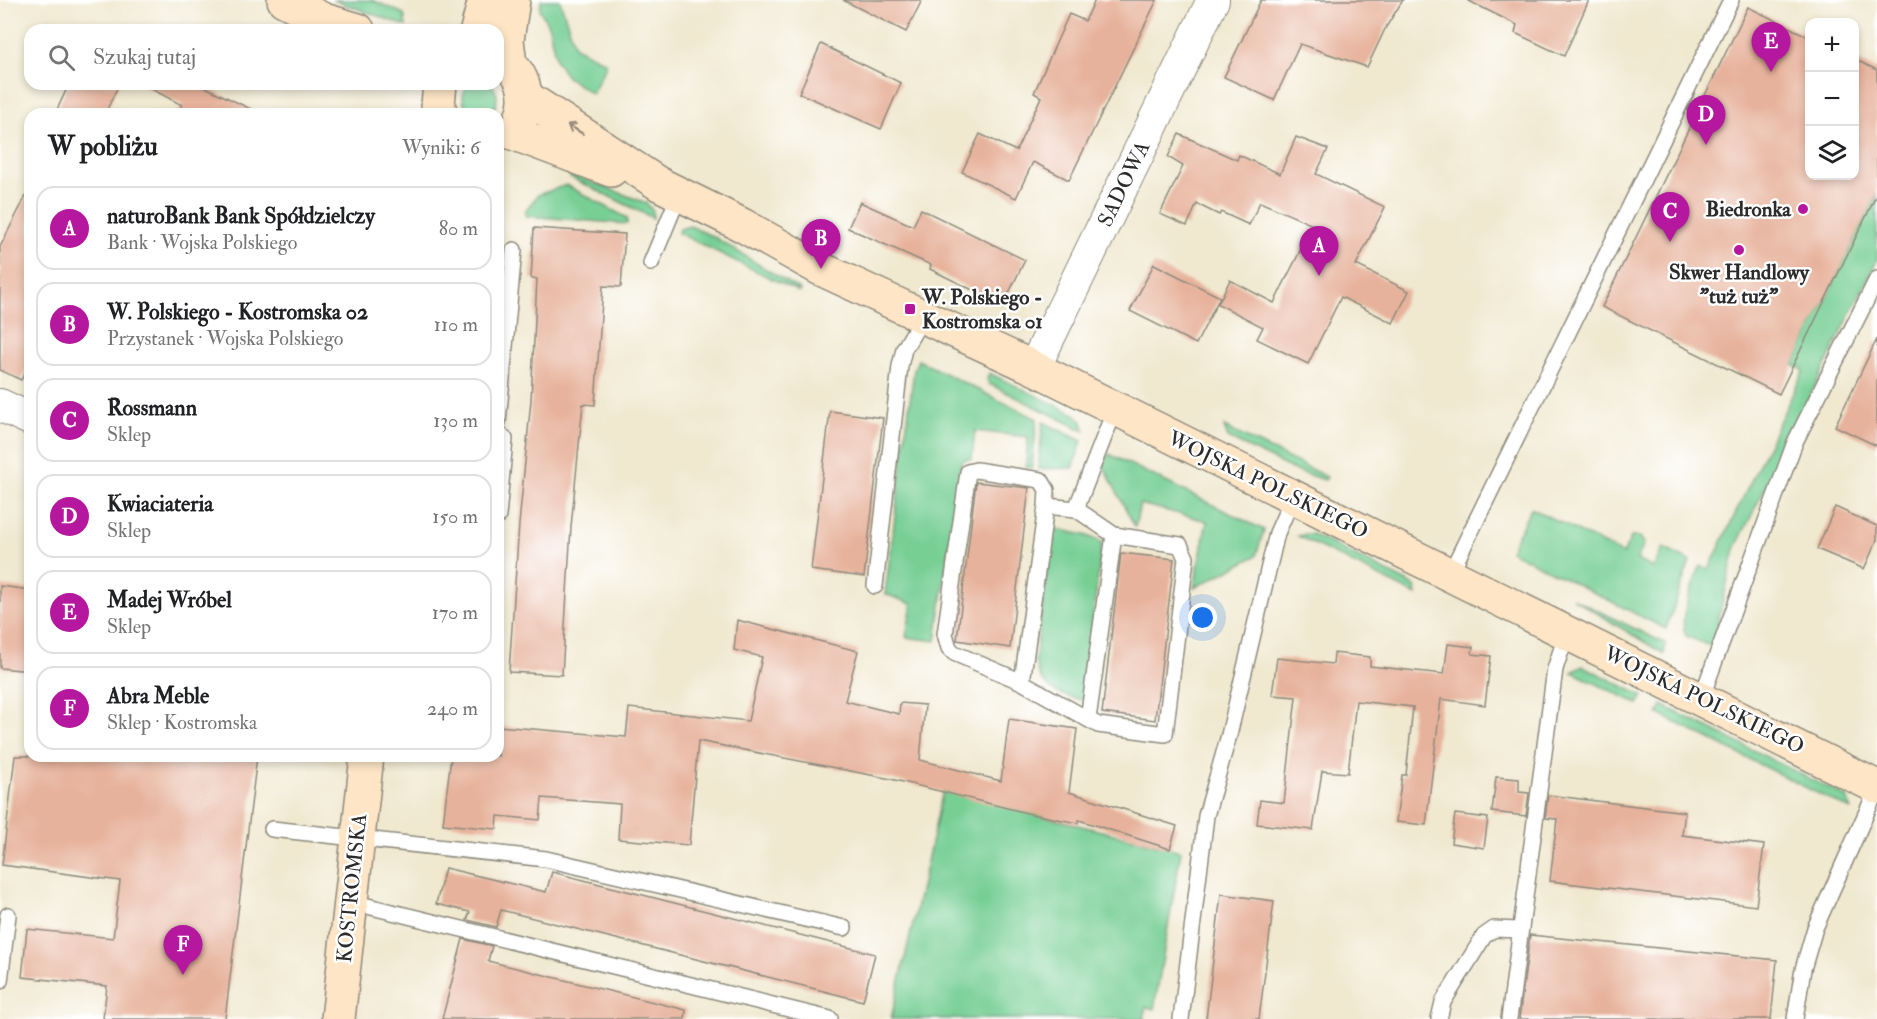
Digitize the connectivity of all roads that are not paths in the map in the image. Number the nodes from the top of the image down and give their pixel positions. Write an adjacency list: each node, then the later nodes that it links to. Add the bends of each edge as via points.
1 (284, 0): 6 (main road)
2 (485, 0): 7 (main road)
3 (513, 0): 8 (main road)
4 (1213, 0): 17 (street, SADOWA)
5 (1731, 0): 25 (lane)
6 (329, 24)
7 (479, 24)
8 (504, 61): 9 (main road, via 524,85)
9 (526, 97): 10 (main road, via 519,121); 11 (main road, WOJSKA POLSKIEGO, one-way to 9)
10 (504, 135): 11 (main road, WOJSKA POLSKIEGO)
11 (669, 190): 13 (lane); 15 (main road, WOJSKA POLSKIEGO, via 821,269)
12 (514, 250): 16 (lane)
13 (651, 263)
14 (1877, 279): 29 (lane, via 1795,442)
15 (924, 315): 17 (main road, WOJSKA POLSKIEGO); 26 (lane, via 904,348 900,366)
16 (504, 358)
17 (1034, 368): 19 (main road, WOJSKA POLSKIEGO)
18 (0, 405): 20 (street)
19 (1115, 409): 21 (main road, WOJSKA POLSKIEGO); 23 (lane)
20 (24, 416)
21 (1292, 499): 25 (main road, WOJSKA POLSKIEGO); 42 (lane, via 1277,532 1206,816)
22 (1046, 506): 23 (lane); 28 (lane); 28 (lane, via 1045,484 1033,477 976,470 966,476 946,640 954,653)
23 (1076, 509): 24 (lane)
24 (1114, 535): 30 (lane); 30 (lane, via 1180,545 1186,552 1165,734 1098,725)
25 (1450, 574): 27 (main road, WOJSKA POLSKIEGO)
26 (875, 586)
27 (1567, 632): 29 (main road, WOJSKA POLSKIEGO); 38 (lane, via 1555,669)
28 (1023, 682): 30 (lane)
29 (1701, 699): 32 (main road, WOJSKA POLSKIEGO)
30 (1088, 718)
31 (366, 762): 34 (main road, KOSTROMSKA)
32 (1877, 788): 45 (lane, via 1815,928)
33 (272, 829): 34 (lane)
34 (357, 840): 35 (main road, KOSTROMSKA); 37 (lane, via 546,859)
35 (351, 902): 40 (main road, KOSTROMSKA); 41 (lane)
36 (8, 915): 39 (lane)
37 (844, 928)
38 (1520, 930): 43 (lane, via 1494,929 1484,936 1443,1002); 44 (lane)
39 (0, 981)
40 (338, 1019)
41 (830, 1019)
42 (1181, 1019)
43 (1439, 1019)
44 (1509, 1019)
45 (1795, 1019)

